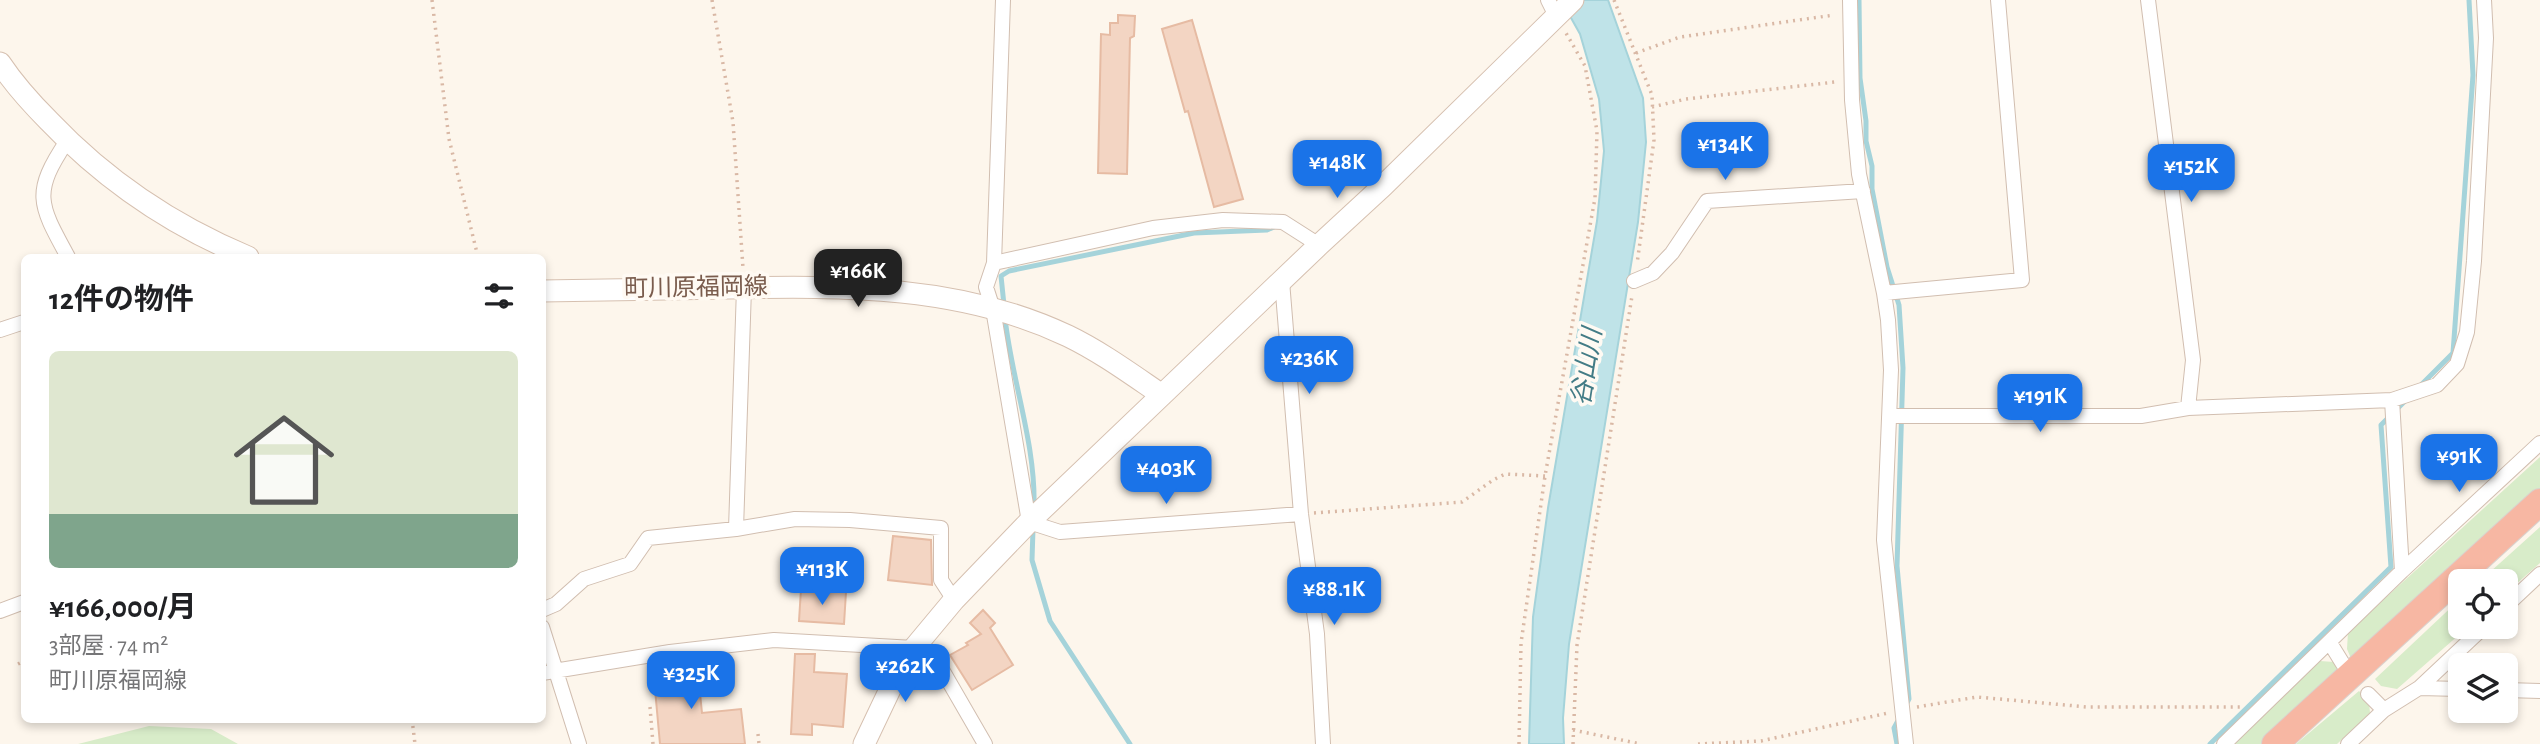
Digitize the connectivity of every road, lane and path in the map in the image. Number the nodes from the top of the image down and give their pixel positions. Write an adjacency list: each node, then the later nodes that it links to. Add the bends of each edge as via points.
1 (432, 0): 20 (path, via 449,139)
2 (712, 0): 24 (path, via 733,122)
3 (1003, 0): 21 (street)
4 (1573, 0): 10 (main road)
5 (1614, 0): 11 (path)
6 (1998, 0): 26 (street, via 2022,280)
7 (2148, 0): 32 (street, via 2193,360)
8 (2484, 0): 31 (street, via 2486,38 2468,332 2457,364 2437,385)
9 (1850, 7): 11 (path, via 1680,37); 13 (street)
10 (1552, 8): 17 (main road, via 1383,187); 35 (path, via 1584,66 1597,131 1595,198)
11 (1636, 53): 14 (path)
12 (0, 63): 15 (main road)
13 (1851, 80): 14 (path); 16 (street)
14 (1652, 107): 23 (path, via 1654,139)
15 (67, 141): 18 (street, via 43,183 43,205); 19 (main road, via 145,204)
16 (1863, 191): 23 (street, via 1707,201 1672,253 1653,273); 26 (street)
17 (1319, 245): 21 (street, via 1283,222 1223,220 1153,228); 22 (main road)
18 (67, 254)
19 (241, 254)
20 (477, 254)
21 (994, 263): 27 (street, via 986,287)
22 (1282, 281): 30 (main road); 37 (street)
23 (1634, 281): 68 (path, via 1577,645)
24 (744, 288): 25 (main road, 町川原福岡線); 27 (main road, 町川原福岡線, via 833,286 913,292); 40 (street)
25 (546, 291)
26 (1884, 293): 33 (street, via 1891,370)
27 (993, 309): 30 (main road, 町川原福岡線, via 1066,335); 39 (street)
28 (21, 323): 29 (street)
29 (0, 330)
30 (1162, 395): 39 (main road)
31 (2392, 400): 32 (street); 42 (street)
32 (2188, 408): 33 (street, via 2141,416)
33 (1889, 416): 65 (street, via 1884,540)
34 (2540, 443): 42 (street)
35 (1545, 477): 37 (path, via 1505,474 1462,502); 77 (path, via 1521,643)
36 (2540, 502): 83 (highway)
37 (1301, 514): 39 (street, via 1060,531); 76 (street, via 1317,634)
38 (2540, 517): 41 (highway)
39 (1029, 522): 46 (main road)
40 (736, 529): 46 (street, via 795,519 942,528 942,580); 48 (street, via 648,538 630,564 584,579)
41 (2482, 569)
42 (2402, 571): 51 (street)
43 (2540, 574): 44 (street)
44 (2518, 595)
45 (2448, 599): 84 (highway)
46 (954, 600): 52 (main road)
47 (21, 603): 49 (street)
48 (546, 608)
49 (0, 611)
50 (2471, 639): 58 (street)
51 (2330, 643): 56 (street); 64 (street)
52 (914, 648): 57 (street, via 774,640); 74 (main road); 75 (street, via 937,662)
53 (546, 650): 57 (street)
54 (21, 662): 55 (path)
55 (18, 664)
56 (2343, 664)
57 (550, 672): 71 (street)
58 (2419, 688): 59 (street); 66 (street)
59 (2448, 689)
60 (2518, 690): 61 (street)
61 (2540, 691)
62 (2368, 694): 66 (street)
63 (650, 707): 72 (path)
64 (2260, 707): 65 (path, via 2087,707 1977,697); 82 (street)
65 (1901, 710): 80 (path, via 1761,741); 81 (street)
66 (2384, 710): 85 (street)
67 (412, 723): 70 (path)
68 (1573, 730): 78 (path); 79 (path)
69 (758, 734): 73 (path)
70 (415, 744)
71 (579, 744)
72 (653, 744)
73 (758, 744)
74 (864, 744)
75 (985, 744)
76 (1323, 744)
77 (1519, 744)
78 (1573, 744)
79 (1641, 744)
80 (1698, 744)
81 (1906, 744)
82 (2224, 744)
83 (2275, 744)
84 (2290, 744)
85 (2348, 744)

